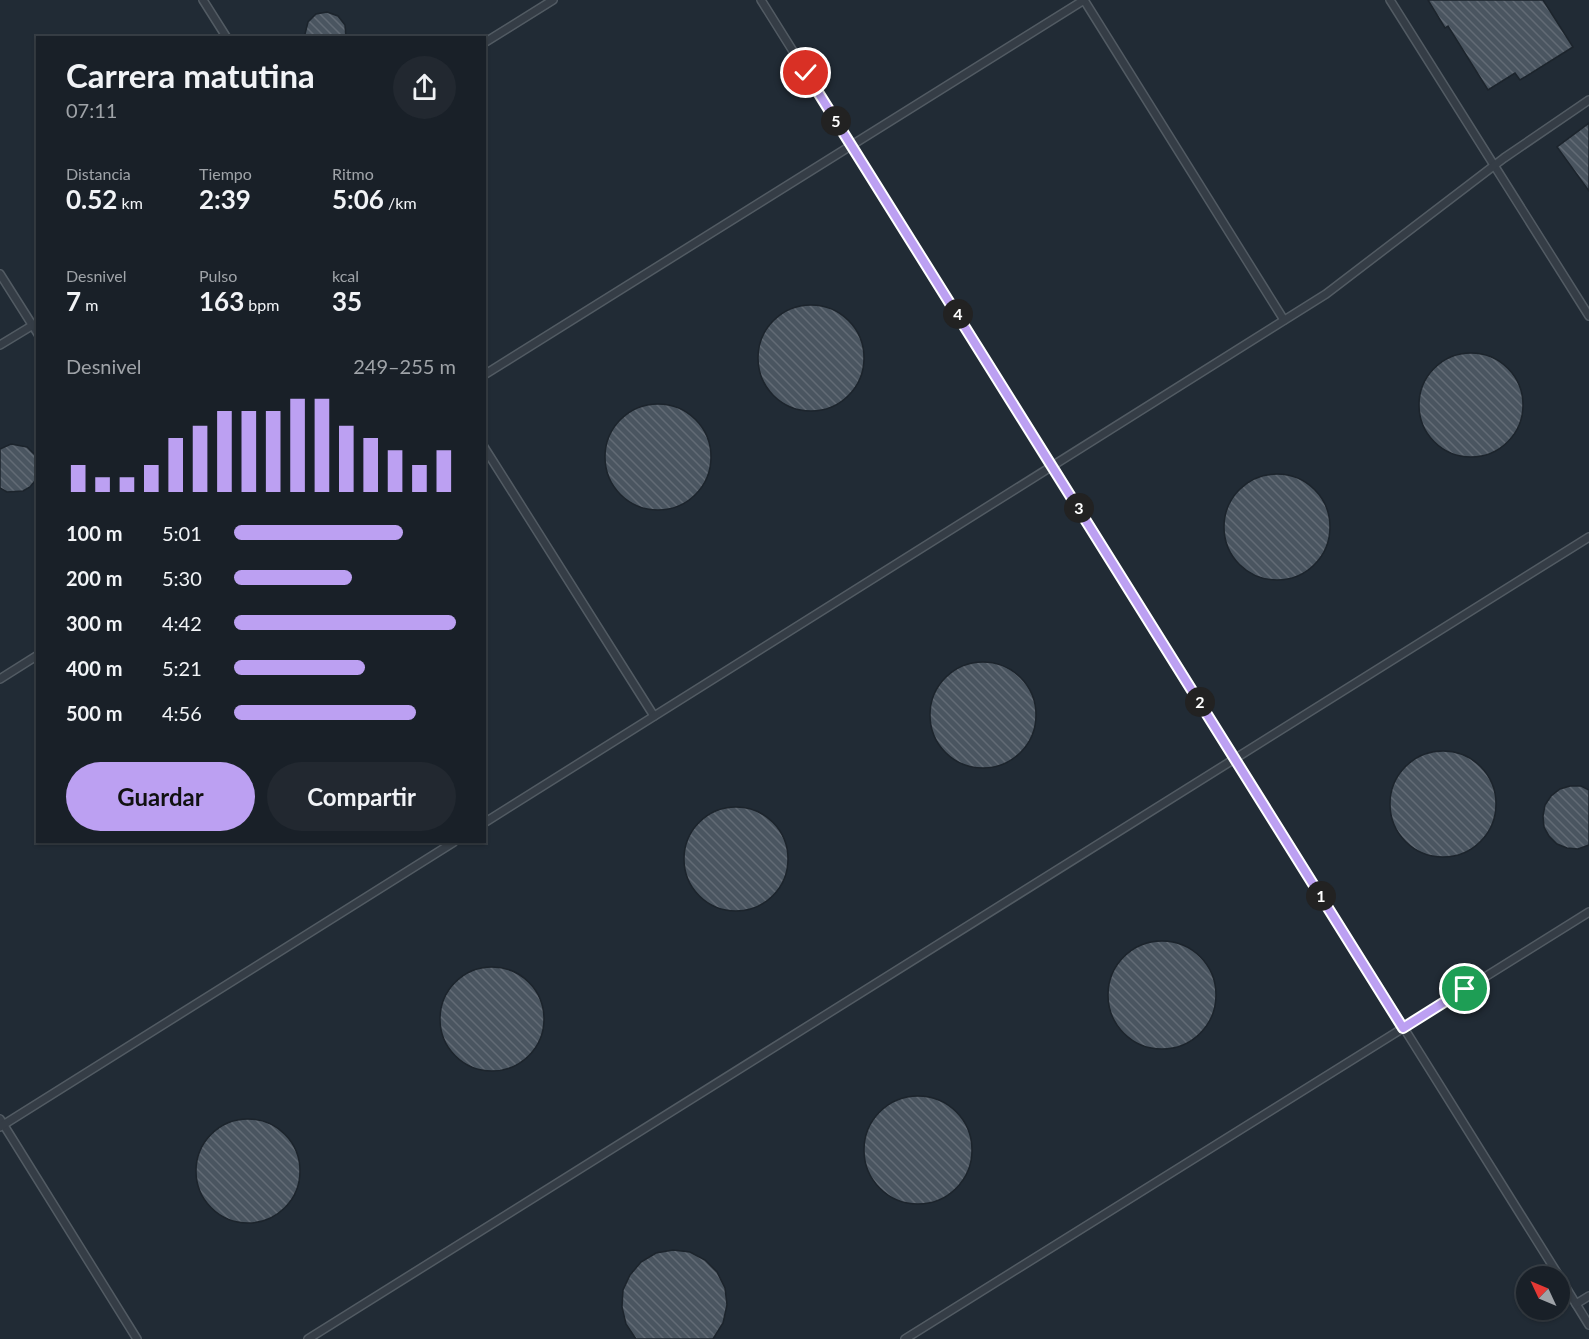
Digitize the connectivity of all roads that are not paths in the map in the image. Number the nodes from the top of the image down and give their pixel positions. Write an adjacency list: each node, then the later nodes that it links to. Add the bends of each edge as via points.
1 (203, 0): 6 (lane)
2 (553, 0): 7 (lane)
3 (761, 0): 9 (lane)
4 (1084, 0): 9 (lane); 13 (lane)
5 (1390, 0): 10 (lane)
6 (226, 36)
7 (486, 42)
8 (1589, 100): 10 (lane)
9 (852, 145): 16 (lane); 18 (lane)
10 (1494, 166): 12 (lane); 13 (lane, via 1346,280)
11 (0, 274): 14 (lane)
12 (1589, 316)
13 (1284, 320): 18 (lane)
14 (35, 324): 15 (lane)
15 (0, 345)
16 (486, 374)
17 (486, 450): 22 (lane)
18 (1052, 466): 22 (lane); 23 (lane)
19 (1589, 537): 23 (lane)
20 (36, 656): 21 (lane)
21 (0, 679)
22 (654, 716): 24 (lane)
23 (1235, 758): 27 (lane); 35 (lane)
24 (486, 822)
25 (452, 843): 28 (lane)
26 (1589, 912): 27 (lane)
27 (1403, 1028): 29 (lane); 36 (lane)
28 (1, 1124): 34 (lane)
29 (1552, 1266)
30 (1570, 1294): 32 (lane)
31 (1589, 1296): 32 (lane)
32 (1576, 1304): 33 (lane)
33 (1589, 1325)
34 (137, 1339)
35 (308, 1339)
36 (905, 1339)

